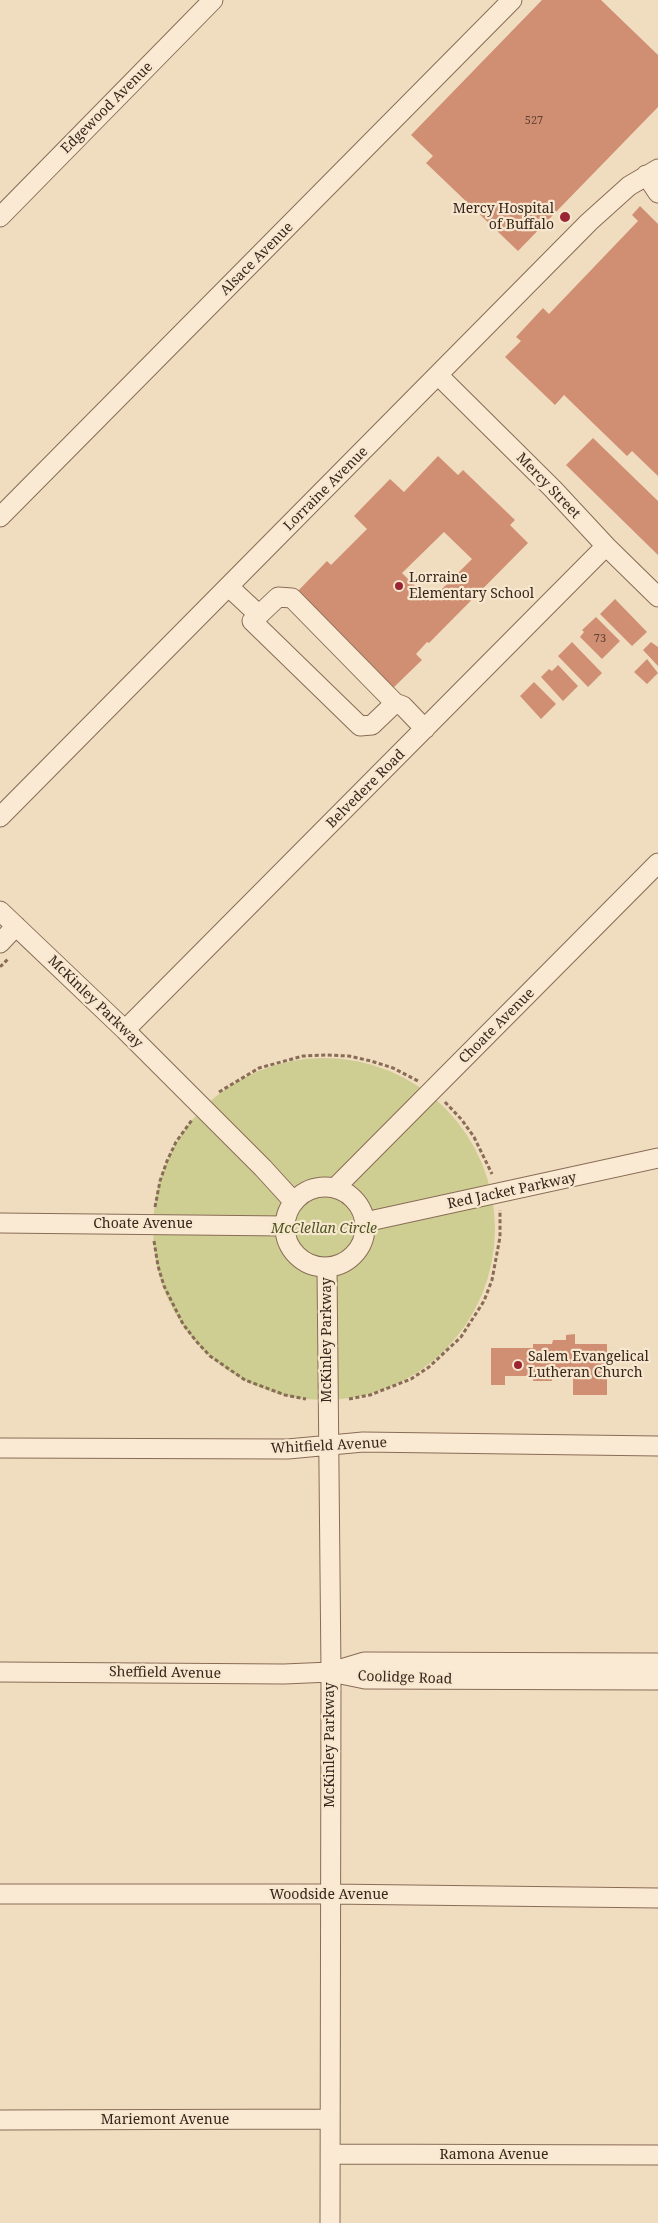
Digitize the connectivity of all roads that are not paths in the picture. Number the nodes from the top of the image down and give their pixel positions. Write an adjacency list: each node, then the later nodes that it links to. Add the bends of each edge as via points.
1 (213, 0): 5 (street, Edgewood Avenue)
2 (512, 0): 7 (street, Alsace Avenue)
3 (652, 172): 4 (street); 6 (street, Lorraine Avenue, via 629,186 589,222)
4 (658, 193)
5 (0, 217)
6 (438, 375): 8 (street, Mercy Street); 9 (street, Lorraine Avenue)
7 (0, 517)
8 (606, 546): 10 (street, Mercy Street); 13 (street, Belvedere Road)
9 (229, 587): 11 (street); 14 (street, Lorraine Avenue)
10 (658, 597)
11 (259, 615): 12 (street, via 278,597 292,598); 12 (street, via 252,621 360,726 372,725)
12 (395, 703): 13 (street, via 403,706)
13 (425, 729): 19 (street, Belvedere Road)
14 (0, 817)
15 (658, 863): 21 (street, Choate Avenue)
16 (0, 911): 17 (street, McKinley Parkway)
17 (16, 926): 18 (street); 19 (street, McKinley Parkway)
18 (0, 943)
19 (125, 1030): 22 (street, McKinley Parkway)
20 (658, 1158): 23 (street, Red Jacket Parkway)
21 (335, 1188): 22 (street, via 310,1190); 23 (street, via 357,1202)
22 (294, 1202): 25 (street, via 287,1213)
23 (365, 1222): 26 (street, via 364,1239 358,1252 344,1263)
24 (0, 1223): 25 (street, Choate Avenue)
25 (285, 1226): 26 (street, via 287,1240 297,1256 313,1266)
26 (327, 1268): 27 (street, McKinley Parkway)
27 (327, 1446): 28 (street, Whitfield Avenue, via 363,1442); 29 (street, Whitfield Avenue, via 288,1449); 33 (street, McKinley Parkway)
28 (658, 1446)
29 (0, 1448)
30 (658, 1663): 31 (street, Coolidge Road)
31 (621, 1671): 33 (street, Coolidge Road, via 364,1662); 34 (street, Coolidge Road)
32 (0, 1672): 33 (street, Sheffield Avenue)
33 (330, 1672): 36 (street, McKinley Parkway)
34 (658, 1680)
35 (0, 1894): 36 (street, Woodside Avenue)
36 (330, 1894): 37 (street, Woodside Avenue); 38 (street, McKinley Parkway)
37 (658, 1898)
38 (330, 2118): 39 (street, Mariemont Avenue); 40 (street, McKinley Parkway)
39 (0, 2120)
40 (330, 2154): 41 (street, Ramona Avenue); 42 (street, McKinley Parkway)
41 (658, 2155)
42 (330, 2223)

